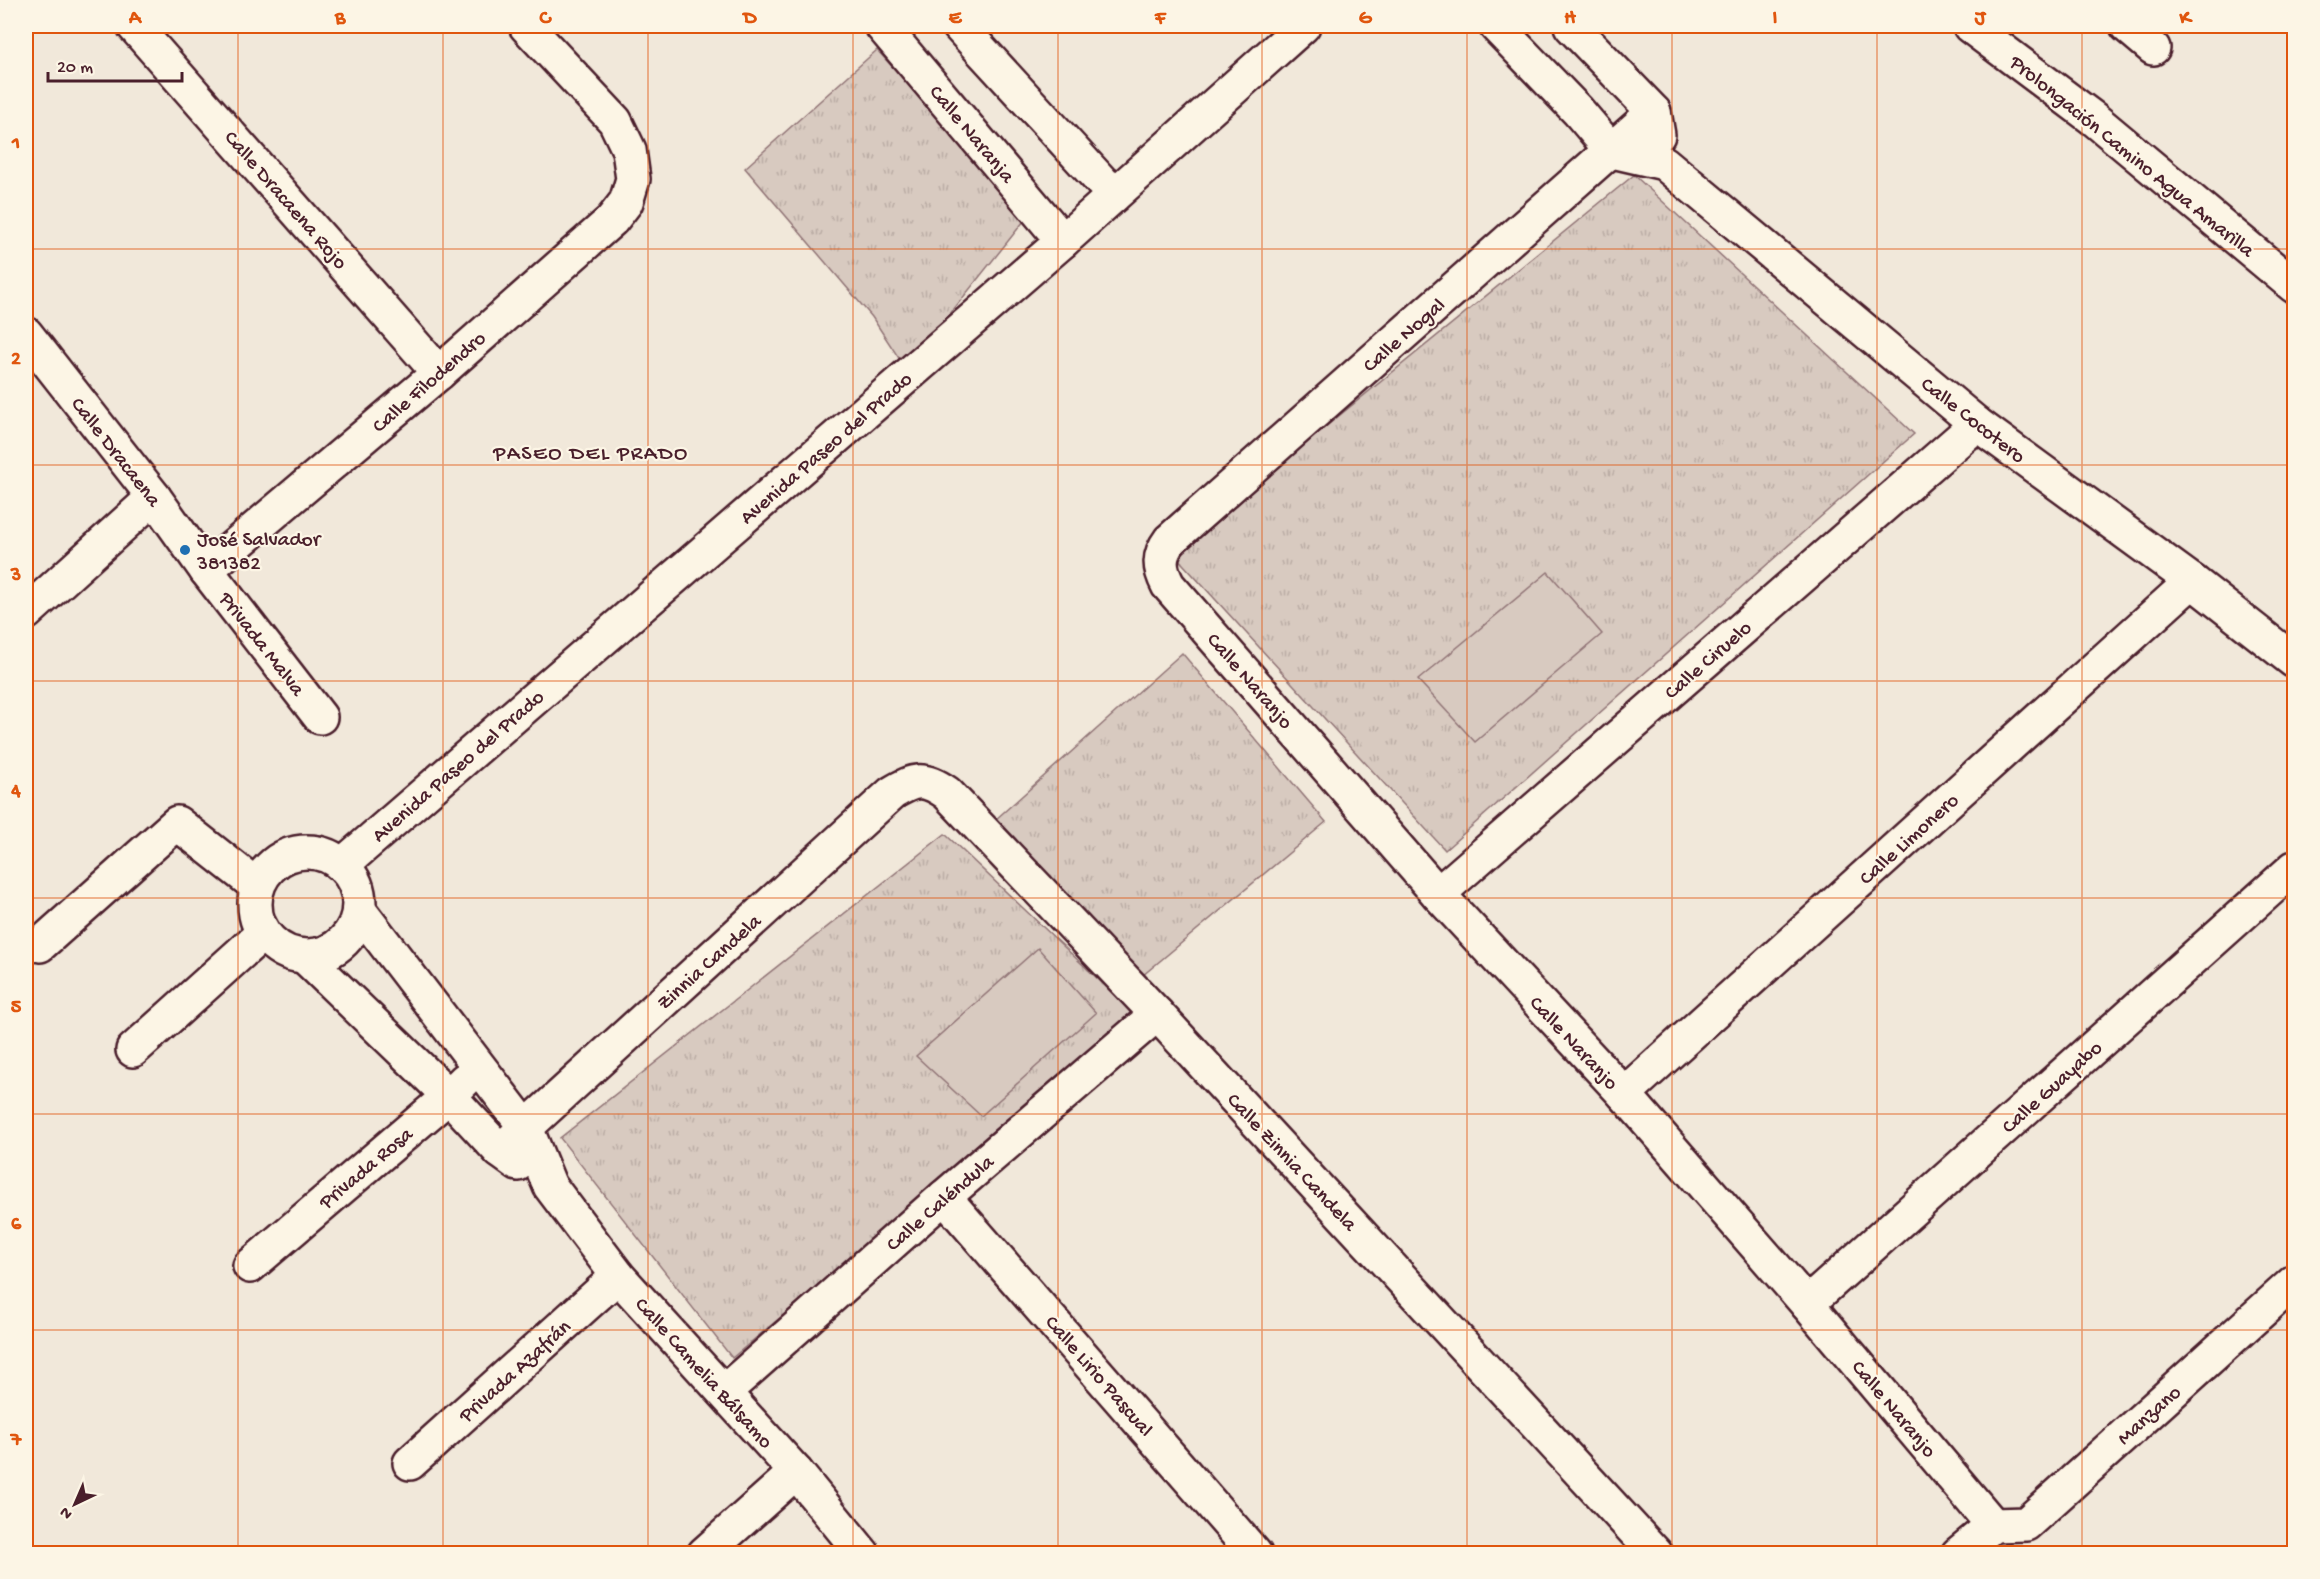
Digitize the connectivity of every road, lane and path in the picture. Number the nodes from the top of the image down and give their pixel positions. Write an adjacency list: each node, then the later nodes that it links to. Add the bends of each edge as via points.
1 (134, 26): 18 (street, Calle Dracaena Rojo)
2 (526, 26): 18 (street, Calle Filodendro, via 615,121 629,150 633,179 626,202 612,220)
3 (882, 26): 15 (street, Calle Naranja)
4 (959, 26): 14 (street)
5 (1303, 26): 14 (street, Avenida Paseo del Prado)
6 (1496, 26): 12 (street)
7 (1571, 26): 11 (street)
8 (1970, 26): 16 (street, Prolongación Camino Agua Amarilla, via 2094,119)
9 (2127, 26): 10 (street)
10 (2153, 48)
11 (1654, 112): 12 (street, Calle Nogal); 13 (street)
12 (1612, 151): 13 (street, Calle Cocotero); 21 (street, Calle Nogal, via 1170,540)
13 (1664, 163): 19 (street, Calle Cocotero)
14 (1114, 195): 15 (street, Avenida Paseo del Prado)
15 (1064, 241): 28 (street, Avenida Paseo del Prado)
16 (2295, 286)
17 (26, 334): 20 (street, Calle Dracaena)
18 (439, 373): 22 (street, Calle Filodendro)
19 (1977, 424): 23 (street, Calle Cocotero); 31 (street, Calle Ciruelo)
20 (154, 497): 22 (street, Calle Dracaena); 24 (street)
21 (1160, 561): 31 (street, Calle Naranjo, via 1168,585)
22 (206, 570): 26 (street, Privada Malva)
23 (2192, 581): 25 (street, Calle Cocotero); 39 (street, Calle Limonero)
24 (26, 613)
25 (2295, 662)
26 (320, 717)
27 (921, 780): 36 (street, Calle Zinnia Candela, via 947,793); 41 (street, Zinnia Candela, via 892,793)
28 (342, 865): 30 (street, via 310,851 293,853 278,860); 32 (street, via 356,885)
29 (2295, 868): 48 (street, Calle Guayabo)
30 (257, 886): 33 (street, via 256,918); 34 (street, via 177,823)
31 (1438, 894): 39 (street, Calle Naranjo)
32 (359, 910): 35 (street, via 353,929 341,944 323,954); 38 (street, Calle Camelia Bálsamo)
33 (263, 933): 35 (street, via 274,945); 37 (street)
34 (40, 945)
35 (304, 957): 40 (street, Calle Camelia Bálsamo)
36 (1156, 1014): 44 (street, Calle Caléndula); 56 (street, Calle Zinnia Candela)
37 (133, 1050)
38 (479, 1066): 40 (street, Privada Rosa); 41 (street, Calle Camelia Bálsamo)
39 (1624, 1094): 48 (street, Calle Naranjo)
40 (449, 1096): 42 (street, Calle Camelia Bálsamo); 45 (street, Privada Rosa)
41 (526, 1128): 42 (street, Zinnia Candela); 43 (street, Calle Camelia Bálsamo)
42 (500, 1151): 43 (street, Calle Camelia Bálsamo)
43 (550, 1186): 46 (street, Calle Camelia Bálsamo)
44 (944, 1197): 49 (street, Calle Caléndula); 55 (street, Calle Lirio Pascual)
45 (250, 1266)
46 (618, 1276): 49 (street, Calle Camelia Bálsamo); 50 (street, Privada Azafrán)
47 (2295, 1282): 52 (street, Manzano, via 2026,1524)
48 (1807, 1304): 52 (street, Calle Naranjo)
49 (724, 1392): 51 (street, Calle Camelia Bálsamo)
50 (410, 1463)
51 (796, 1472): 53 (street); 54 (street, Calle Camelia Bálsamo)
52 (1993, 1525): 57 (street)
53 (704, 1554)
54 (863, 1554)
55 (1255, 1554)
56 (1656, 1554)
57 (1958, 1554)

